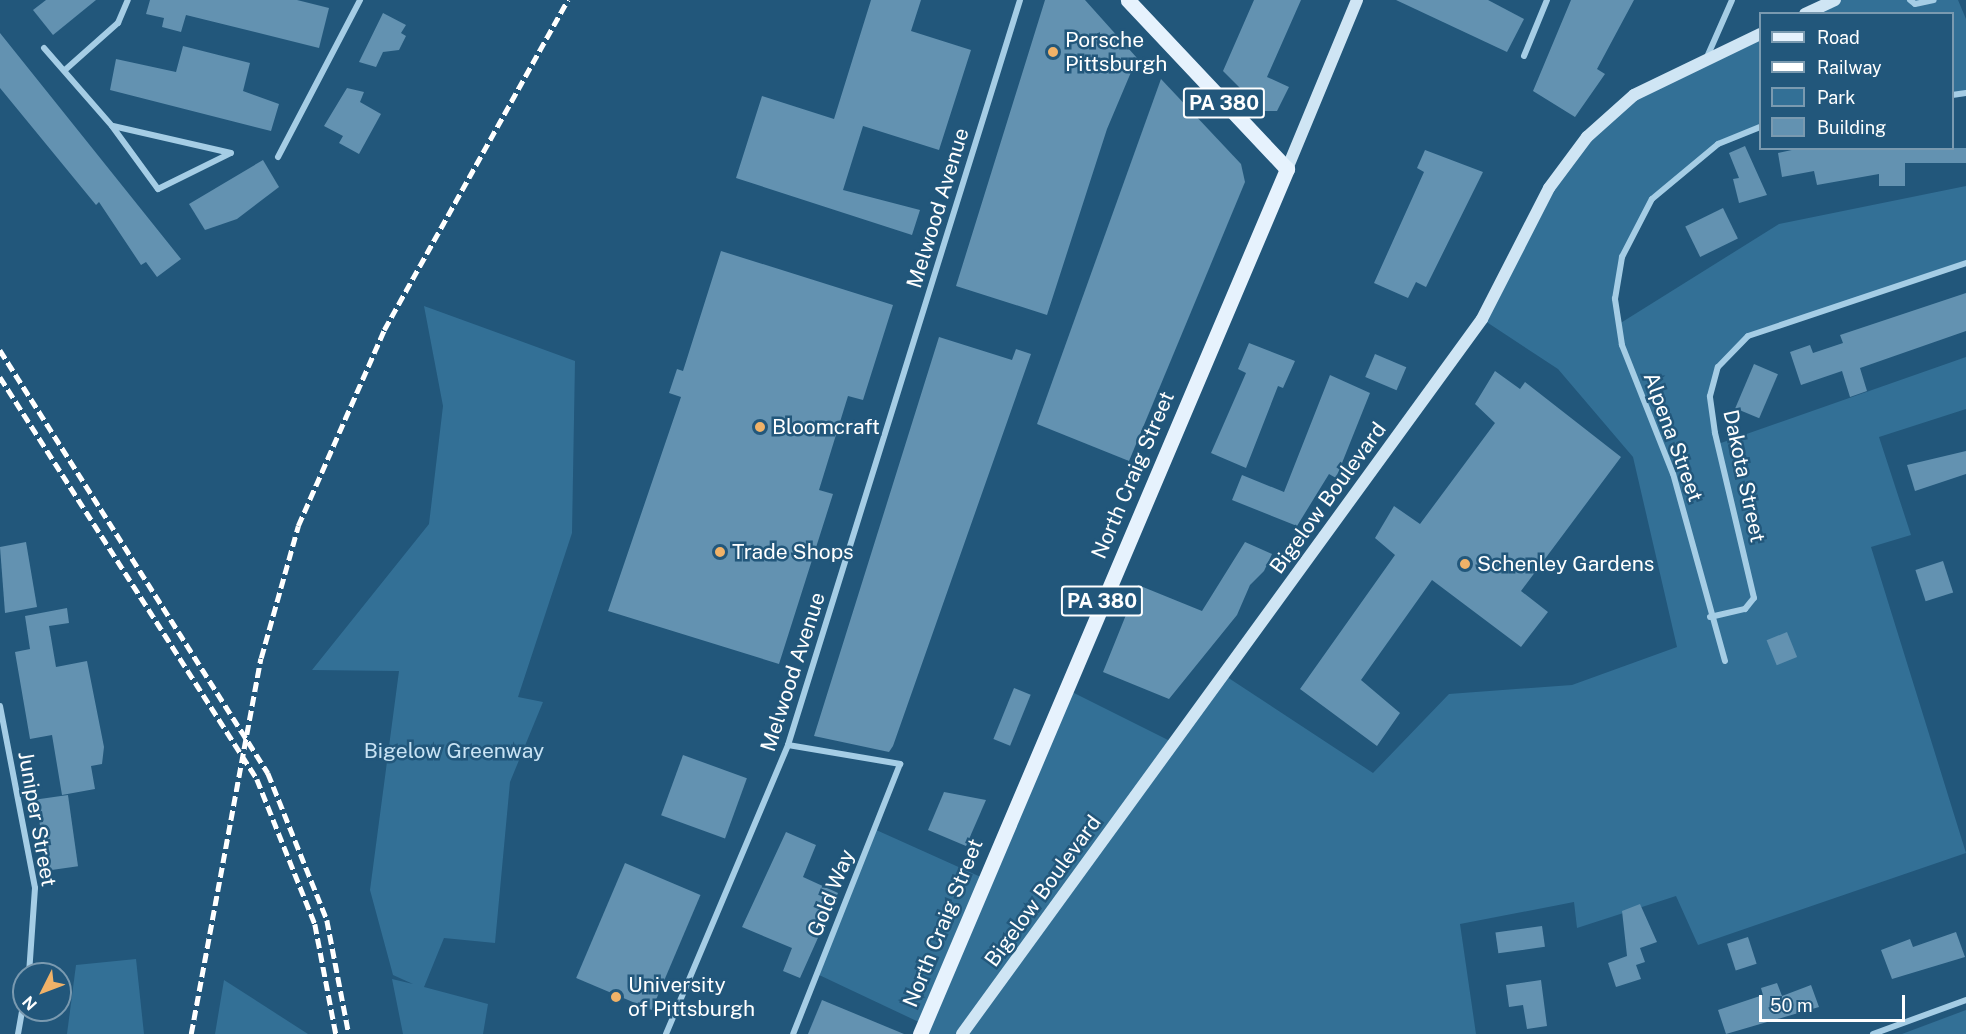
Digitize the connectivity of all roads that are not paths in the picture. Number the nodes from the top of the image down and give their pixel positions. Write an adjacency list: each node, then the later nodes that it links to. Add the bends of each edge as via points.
1 (128, 0): 16 (street, via 118,22)
2 (360, 0): 19 (street)
3 (1020, 0): 25 (street, Melwood Avenue)
4 (1128, 0): 20 (main road, PA 380)
5 (1357, 0): 20 (main road, North Craig Street)
6 (1547, 0): 14 (street)
7 (1732, 0): 15 (street)
8 (1835, 0): 11 (main road)
9 (1910, 0): 10 (street, via 1923,4)
10 (1934, 0)
11 (1809, 12)
12 (1759, 35): 15 (main road, Bigelow Boulevard)
13 (44, 48): 16 (street)
14 (1524, 56)
15 (1707, 58): 31 (main road, Bigelow Boulevard, via 1634,95 1587,137 1549,188 1482,319)
16 (65, 70): 17 (street)
17 (112, 126): 17 (street, via 166,138 231,153 158,189)
18 (1759, 128): 22 (street, Alpena Street, via 1718,144 1687,167 1636,224 1615,299 1622,345 1673,474)
19 (278, 157)
20 (1287, 169): 30 (main road, North Craig Street / PA 380)
21 (1966, 263): 22 (street, Dakota Street, via 1748,336 1719,367 1710,396 1714,433 1754,598 1745,609)
22 (1710, 616): 23 (street, Alpena Street)
23 (1725, 661)
24 (0, 706): 26 (street, Juniper Street, via 35,888)
25 (789, 745): 28 (street, Melwood Avenue); 29 (street, Gold Way, via 900,764)
26 (30, 962)
27 (1966, 1000): 32 (street)
28 (666, 1034)
29 (793, 1034)
30 (920, 1034)
31 (962, 1034)
32 (1873, 1034)

